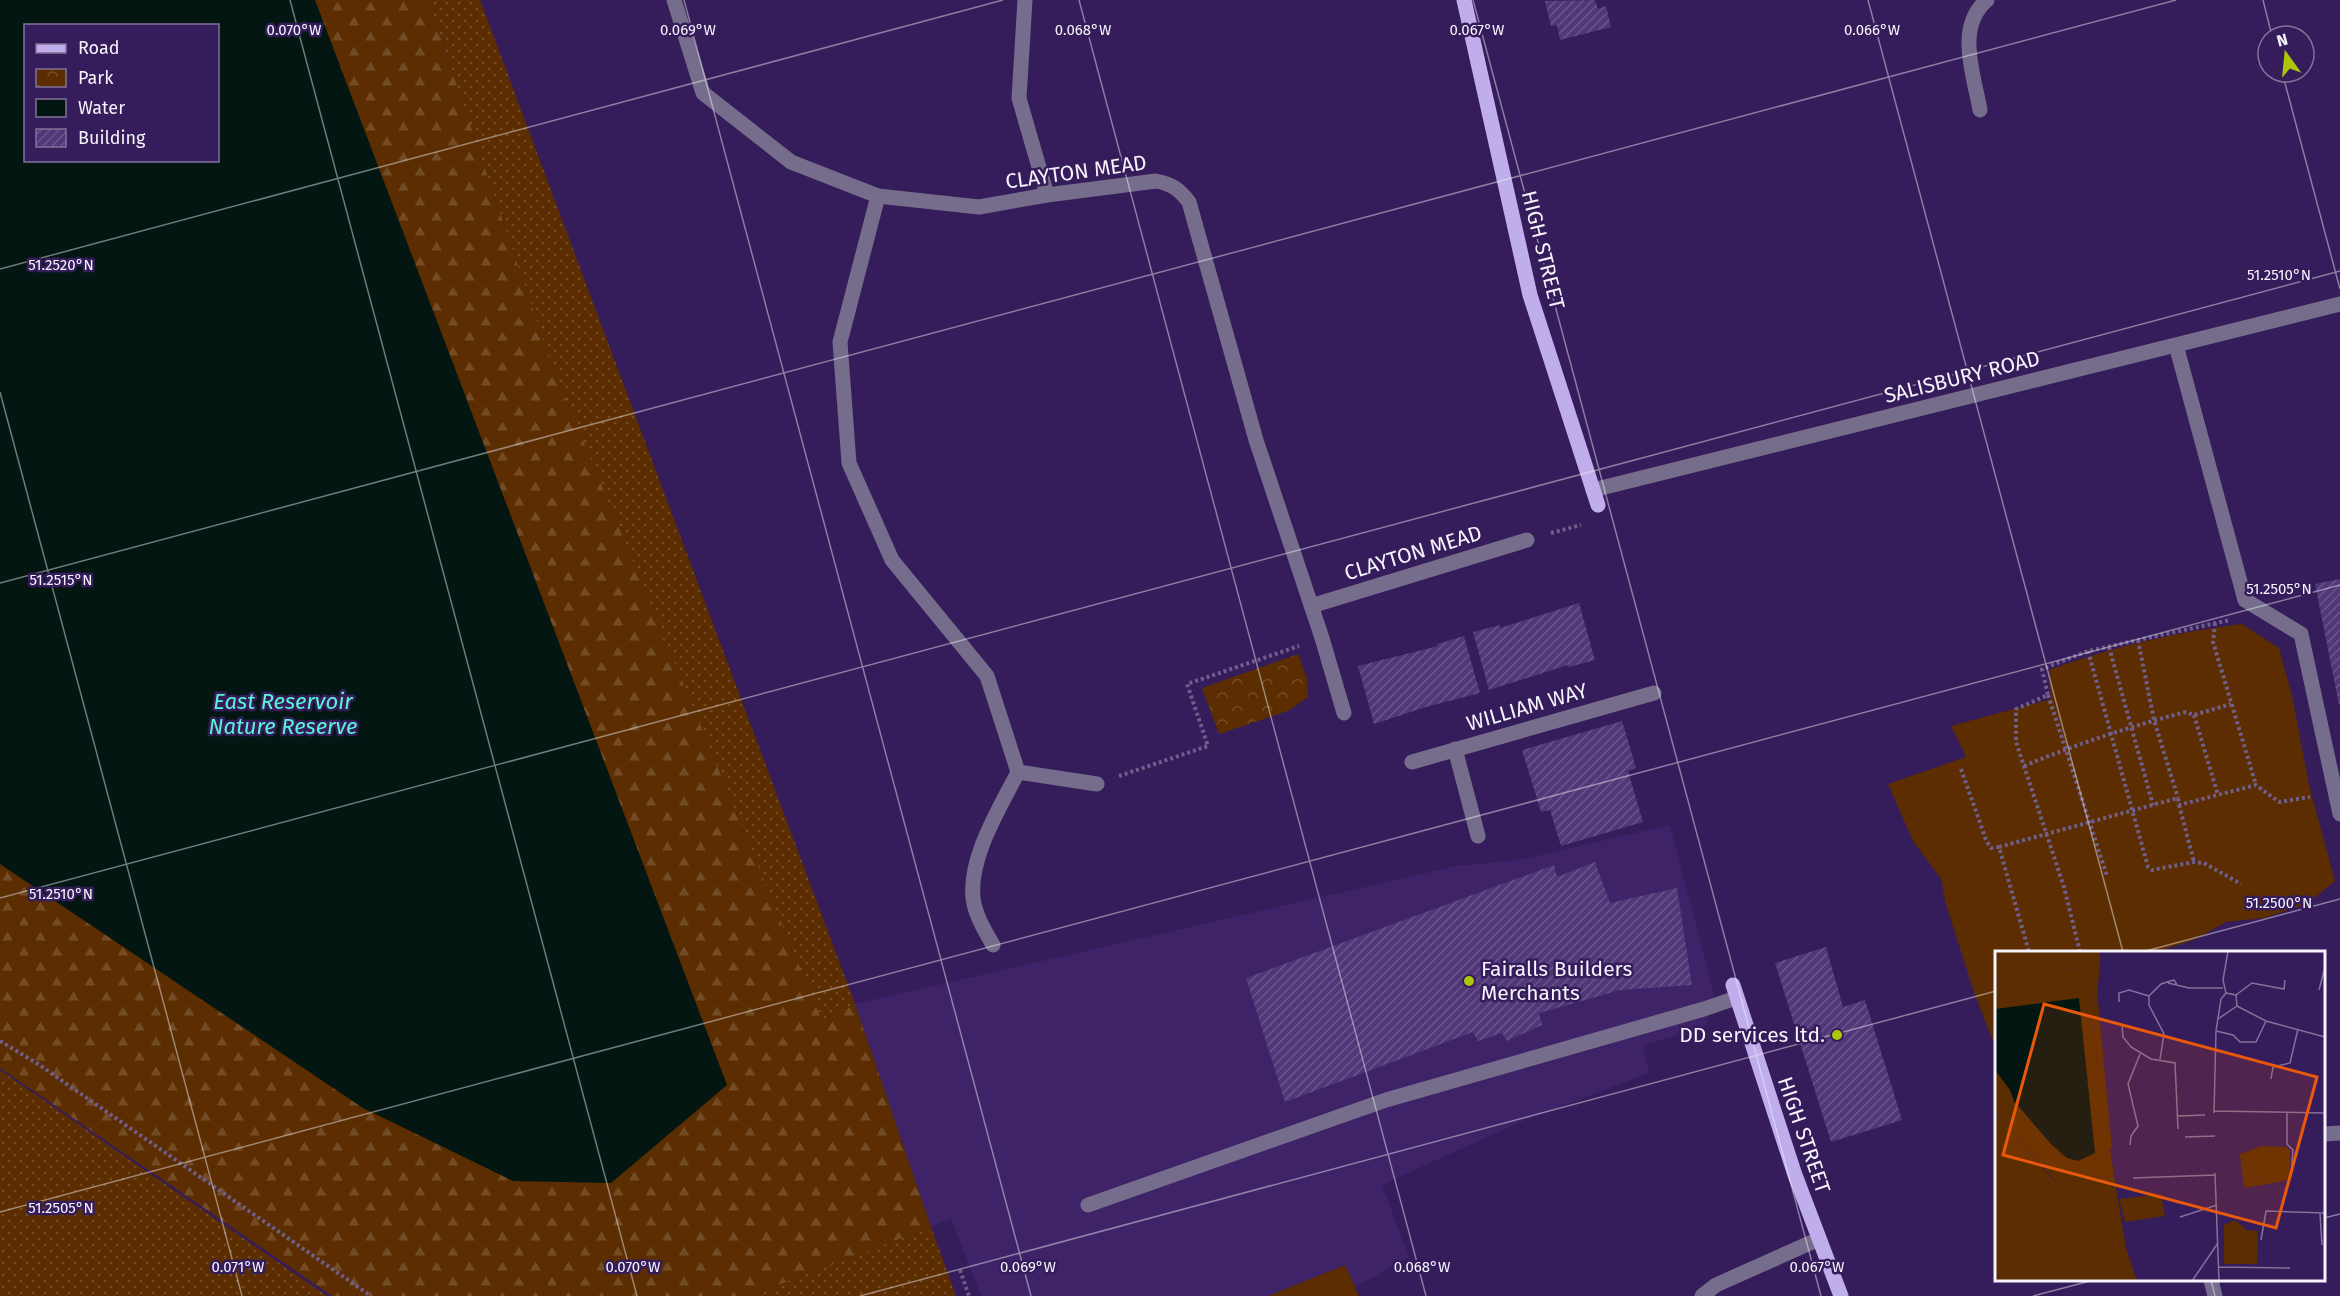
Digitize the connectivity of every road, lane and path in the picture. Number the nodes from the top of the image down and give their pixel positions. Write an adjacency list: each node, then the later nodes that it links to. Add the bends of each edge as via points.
1 (674, 0): 7 (street, CLAYTON MEAD, via 703,93 791,162)
2 (1025, 0): 6 (street, via 1019,98)
3 (1464, 0): 10 (main road, HIGH STREET, via 1530,295)
4 (1987, 0): 5 (street, via 1972,18 1968,33)
5 (1980, 111)
6 (1047, 195): 7 (street, CLAYTON MEAD, via 979,207); 14 (street, CLAYTON MEAD, via 1156,181 1179,189 1189,202 1256,440)
7 (878, 196): 33 (street, via 840,342 849,463 892,560 987,676)
8 (2340, 304): 9 (street, SALISBURY ROAD)
9 (2176, 345): 10 (street, SALISBURY ROAD); 13 (street)
10 (1595, 497)
11 (1591, 522): 12 (path)
12 (1527, 540): 14 (street, CLAYTON MEAD)
13 (2245, 600): 15 (path, via 2231,620); 36 (street, via 2301,634)
14 (1311, 606): 16 (street, CLAYTON MEAD)
15 (2215, 623): 17 (path); 22 (path, via 2213,642)
16 (1322, 638): 23 (street, CLAYTON MEAD); 34 (path, via 1187,684 1208,746)
17 (2138, 640): 18 (path); 25 (path)
18 (2109, 646): 19 (path); 26 (path)
19 (2088, 651): 21 (path, via 2042,669); 27 (path)
20 (1654, 693): 28 (street, WILLIAM WAY)
21 (2048, 695): 29 (path); 31 (path, via 2016,709 2016,742)
22 (2231, 704): 24 (path); 35 (path)
23 (1344, 713)
24 (2194, 715): 25 (path, via 2187,712); 37 (path)
25 (2154, 720): 26 (path); 38 (path)
26 (2131, 727): 27 (path); 39 (path)
27 (2111, 734): 29 (path); 41 (path)
28 (1455, 749): 30 (street, WILLIAM WAY); 45 (street)
29 (2066, 749): 31 (path); 43 (path)
30 (1412, 762)
31 (2024, 766): 44 (path)
32 (1962, 769): 46 (path, via 1986,840 1991,848)
33 (1018, 772): 34 (street); 50 (street, via 983,841 976,868 973,898 979,920)
34 (1097, 784)
35 (2256, 785): 36 (path, via 2279,802); 37 (path)
36 (2335, 793): 42 (street)
37 (2218, 795): 40 (path)
38 (2178, 798): 39 (path); 40 (path)
39 (2153, 805): 41 (path)
40 (2179, 805): 47 (path)
41 (2134, 810): 43 (path); 47 (path, via 2148,867 2152,870)
42 (2340, 814)
43 (2089, 822): 44 (path); 48 (path)
44 (2046, 833): 46 (path); 52 (path)
45 (1478, 836)
46 (1999, 847): 51 (path)
47 (2194, 862): 49 (path, via 2204,863)
48 (2107, 876)
49 (2241, 884)
50 (993, 945)
51 (2029, 951)
52 (2080, 951)
53 (1735, 992): 57 (street, via 1704,1010 1386,1100); 58 (main road, HIGH STREET)
54 (0, 1041): 61 (path)
55 (2340, 1133): 56 (street)
56 (2325, 1134)
57 (1088, 1204)
58 (1819, 1239): 63 (street, via 1716,1285); 64 (main road, HIGH STREET)
59 (960, 1270): 62 (path)
60 (2211, 1281): 65 (street)
61 (372, 1296)
62 (969, 1296)
63 (1702, 1296)
64 (1841, 1296)
65 (2215, 1296)

